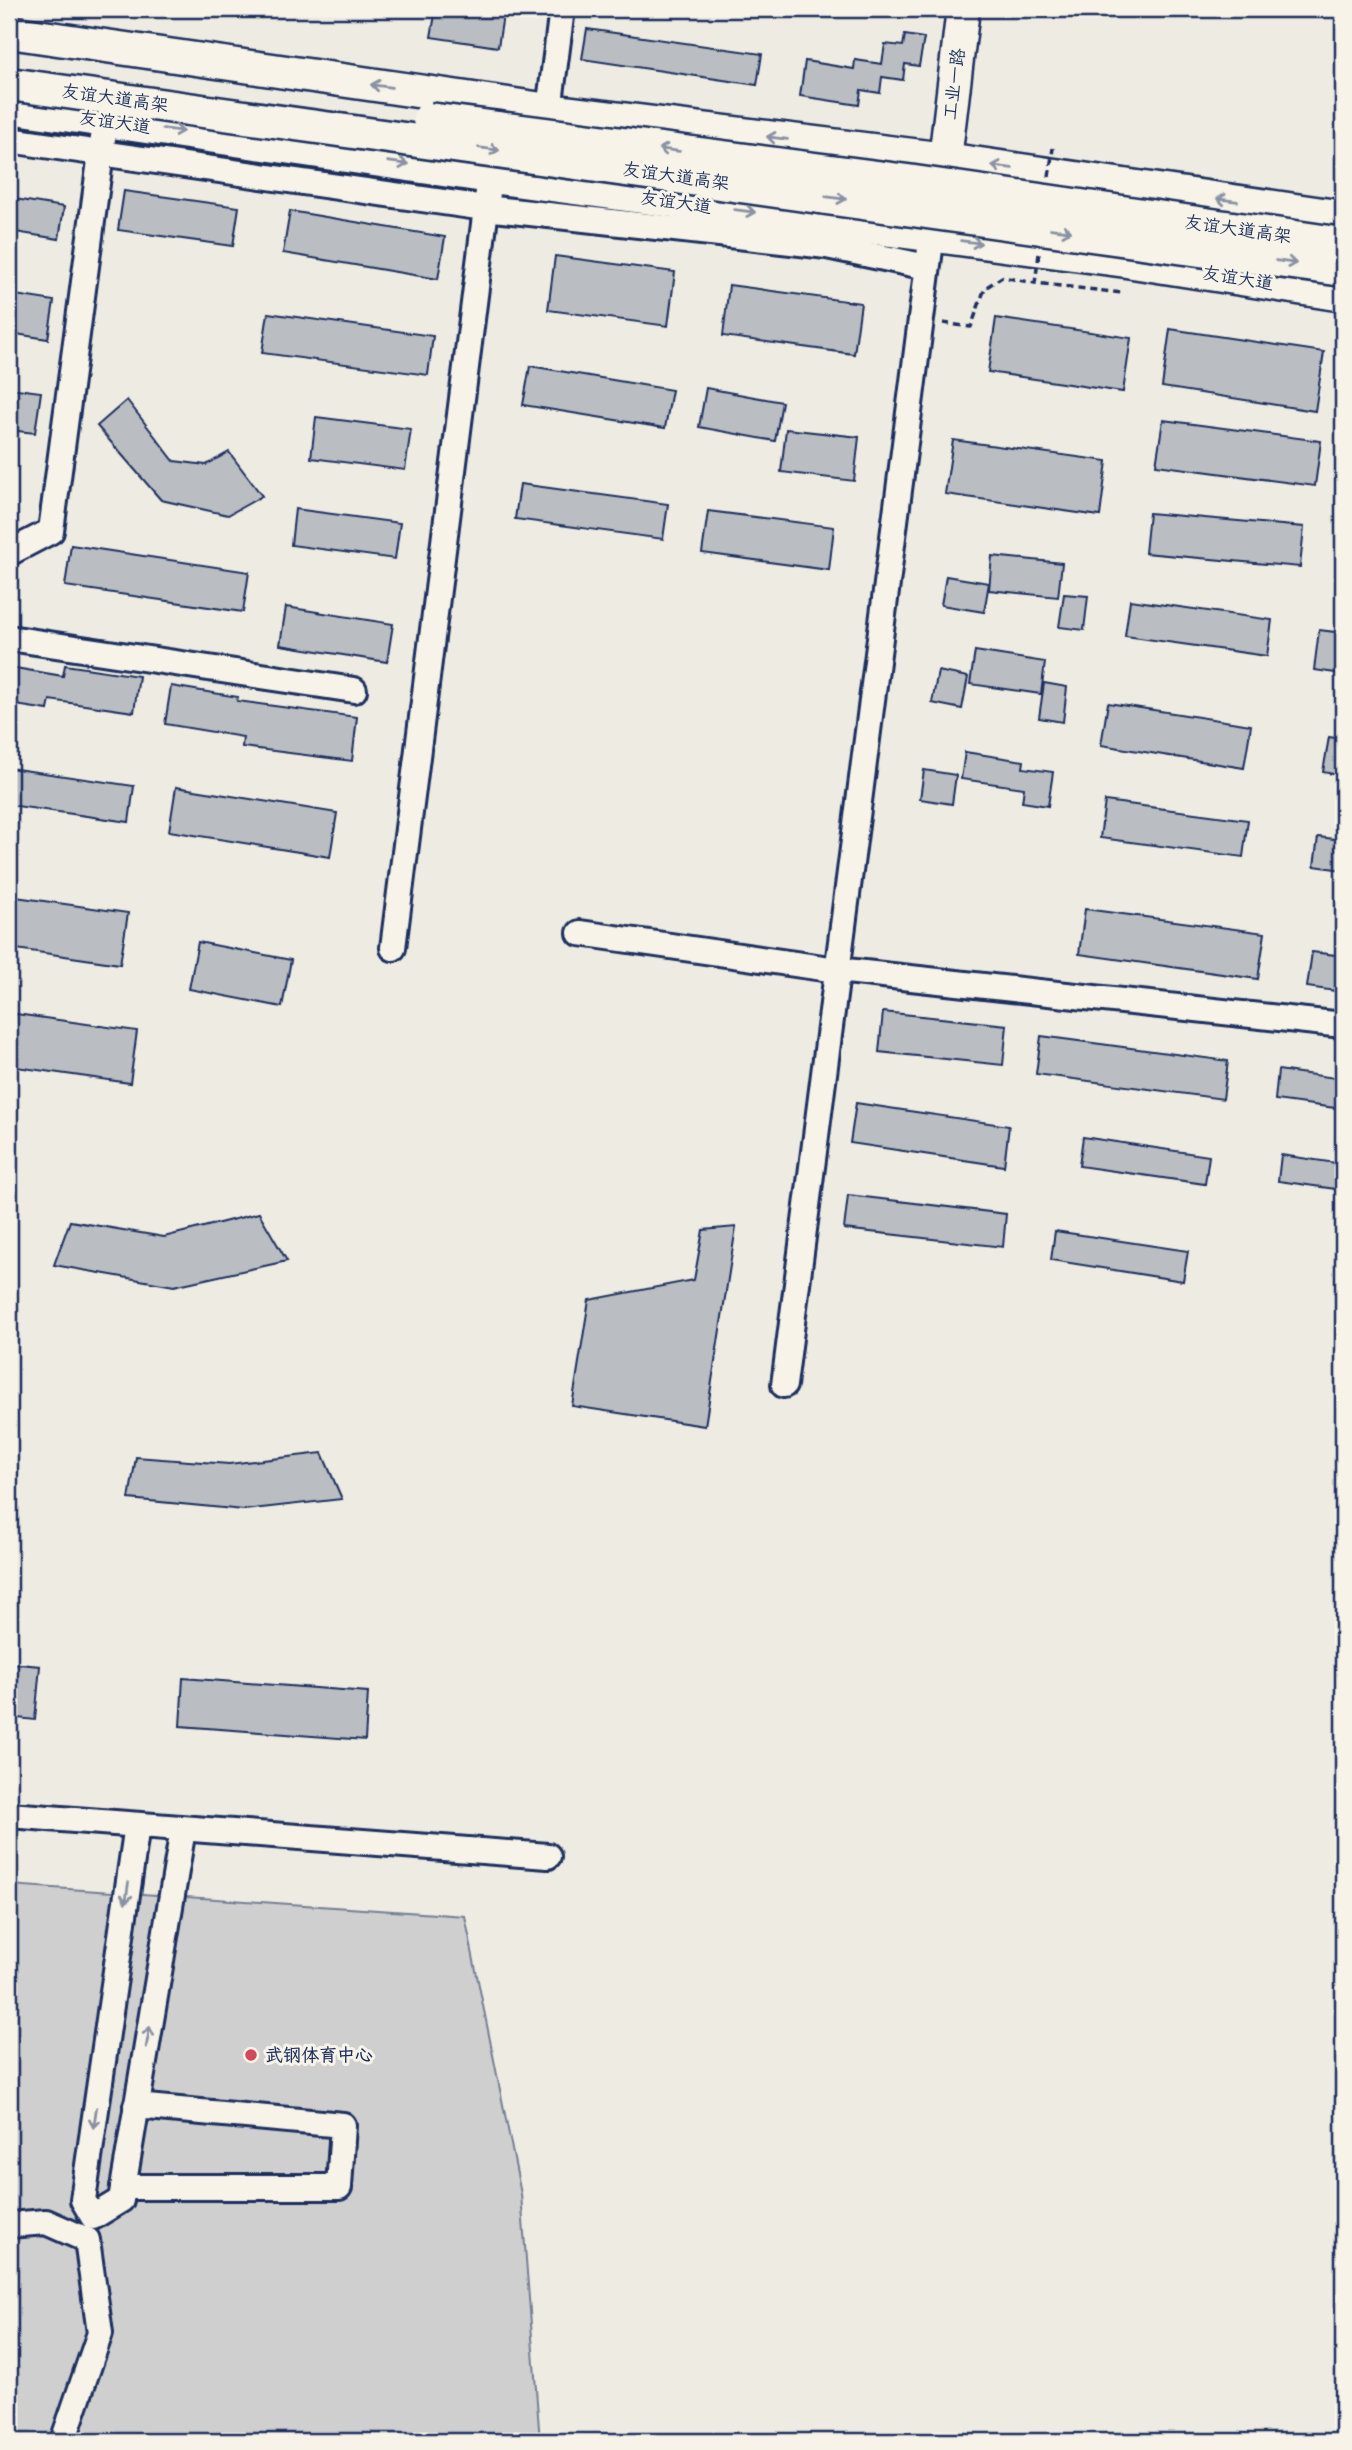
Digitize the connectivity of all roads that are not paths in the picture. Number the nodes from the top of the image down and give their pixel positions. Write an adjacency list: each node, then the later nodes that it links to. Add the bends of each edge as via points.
1 (562, 9): 7 (street)
2 (964, 9): 11 (main road, 工业一路)
3 (9, 33): 7 (main road, one-way to 3)
4 (9, 64): 15 (main road, 友谊大道高架, one-way to 4, bridge, via 908,181)
5 (9, 84): 17 (main road, 友谊大道高架, one-way to 17, bridge)
6 (9, 107): 8 (main road, 友谊大道)
7 (549, 110): 11 (main road, one-way to 7)
8 (105, 120): 10 (street); 12 (main road, 友谊大道, one-way to 12)
9 (9, 140): 10 (street)
10 (101, 153): 13 (street); 19 (street, via 51,531)
11 (945, 159): 14 (main road, one-way to 11); 16 (street)
12 (491, 177): 13 (street); 16 (main road, 友谊大道, one-way to 16)
13 (485, 208): 16 (street, via 827,246); 23 (street)
14 (1343, 217)
15 (1343, 244)
16 (929, 252): 18 (main road, 友谊大道, one-way to 18, via 1126,261); 24 (street)
17 (1343, 270)
18 (1343, 295)
19 (9, 553)
20 (9, 638): 21 (street)
21 (355, 690)
22 (580, 933): 24 (street)
23 (393, 948)
24 (837, 970): 25 (street); 26 (street)
25 (1343, 1025)
26 (784, 1385)
27 (9, 1815): 28 (street)
28 (137, 1825): 29 (street); 34 (street, one-way to 34, via 83,2200)
29 (183, 1829): 30 (street); 31 (street, one-way to 29)
30 (548, 1856)
31 (136, 2106): 32 (street); 32 (street, via 344,2125 339,2187)
32 (123, 2187): 34 (street, via 121,2200)
33 (9, 2225): 34 (street, via 46,2222)
34 (90, 2229): 35 (street, via 100,2333)
35 (63, 2441)

